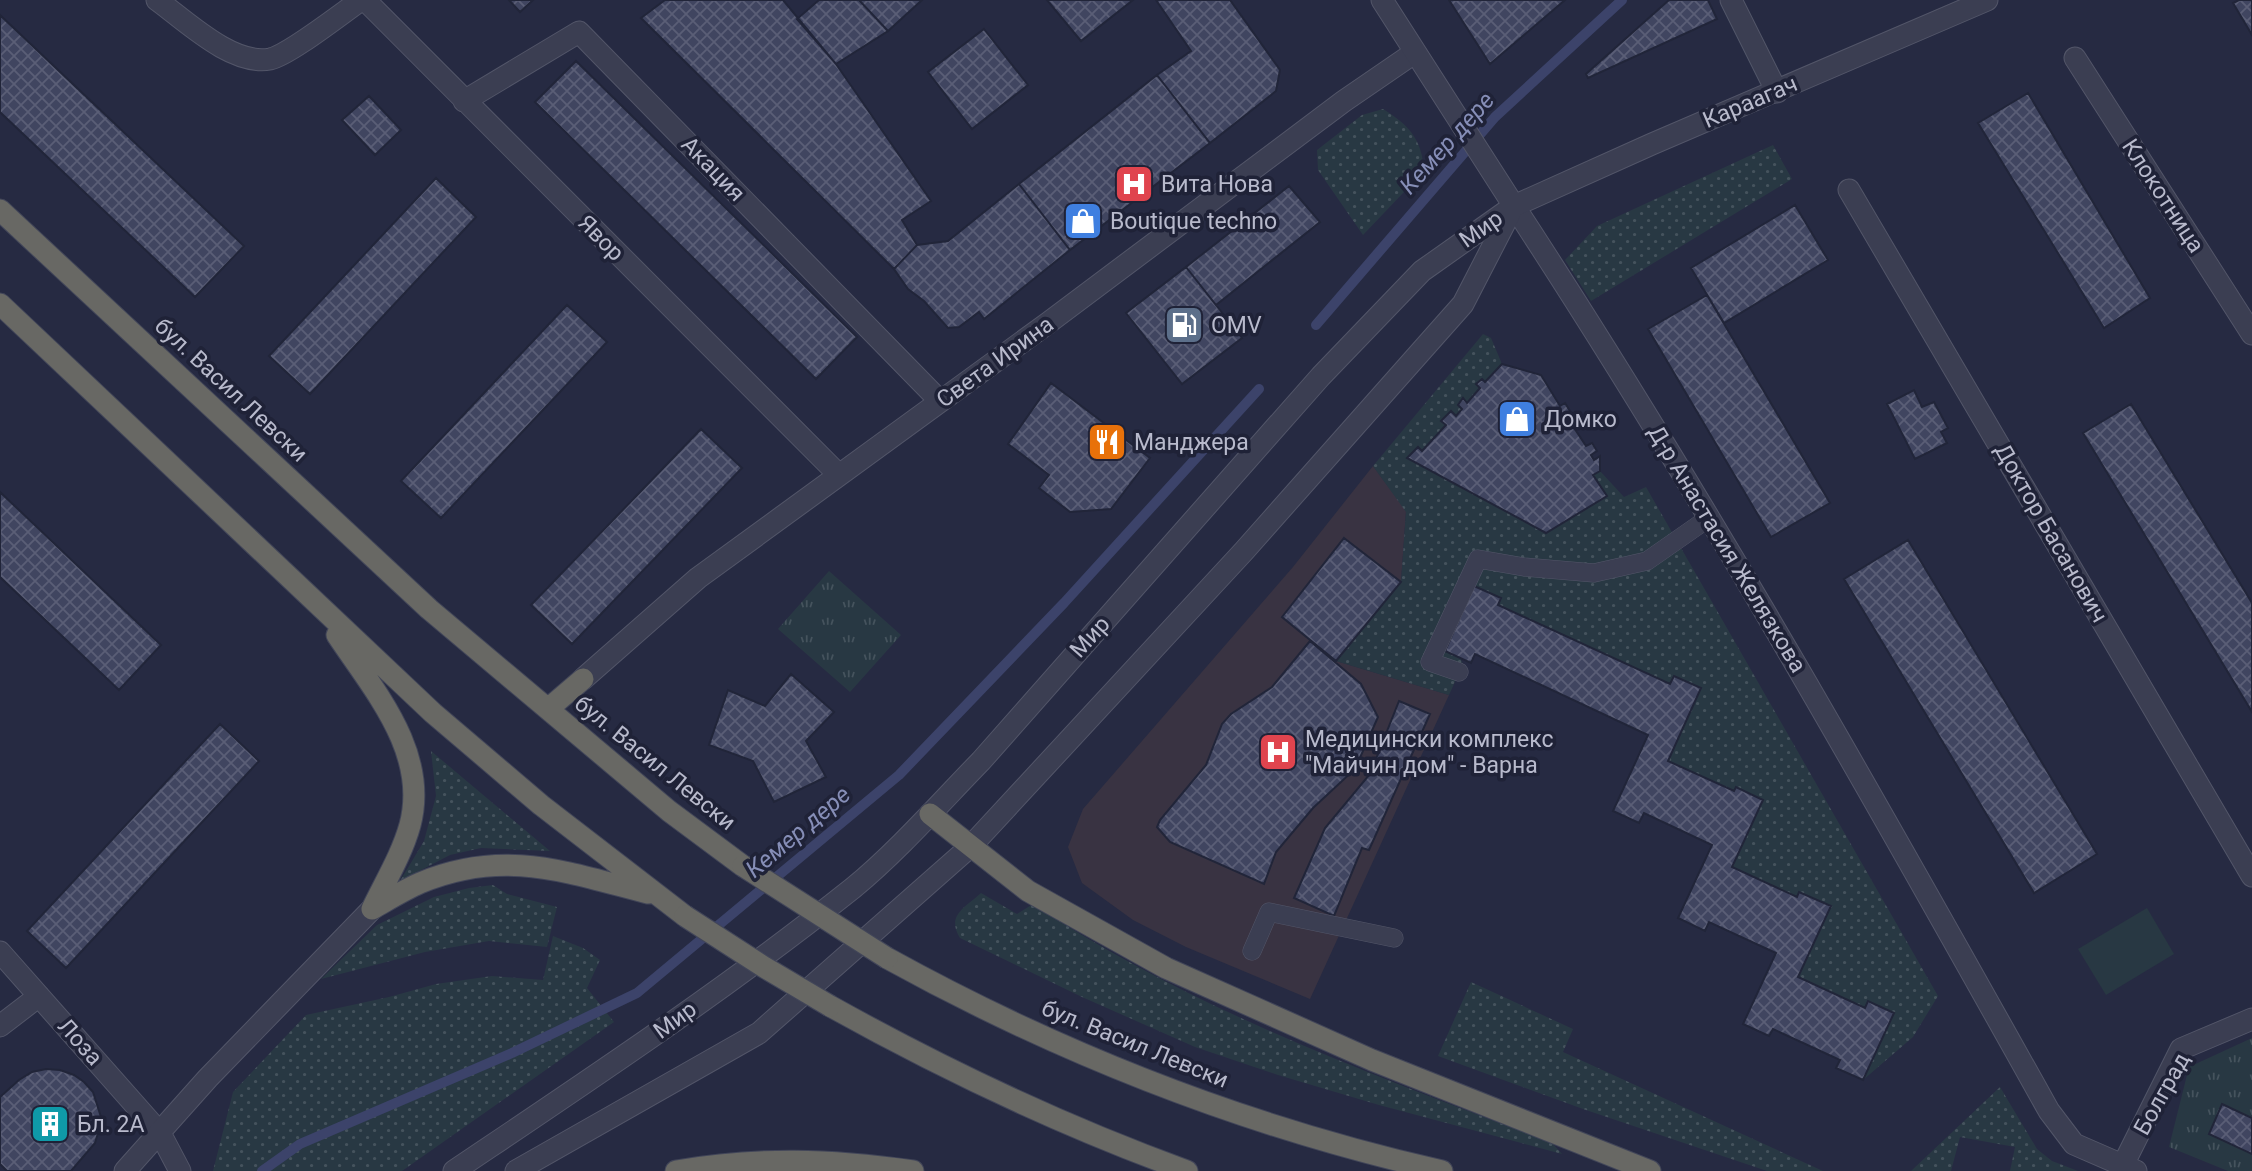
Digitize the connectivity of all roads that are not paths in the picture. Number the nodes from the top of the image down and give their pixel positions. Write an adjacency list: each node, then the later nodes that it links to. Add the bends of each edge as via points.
1 (157, 0): 2 (street, via 233,53 271,59)
2 (363, 0): 9 (street, Явор)
3 (1382, 0): 6 (street, Д-р Анастасия Желязкова)
4 (1731, 0): 8 (street)
5 (1987, 0): 8 (street, Караагач)
6 (1414, 53): 11 (street, Д-р Анастасия Желязкова); 15 (street, Света Ирина)
7 (2075, 58): 14 (street, Клокотница)
8 (1777, 92): 11 (street, Караагач)
9 (464, 101): 15 (street, Акация, via 579,32); 16 (street, Явор)
10 (1849, 190): 24 (street, Доктор Басанович)
11 (1514, 206): 17 (street, Д-р Анастасия Желязкова); 22 (street, Мир, via 1422,271 1321,376); 23 (street, Мир, via 1463,304 1253,541)
12 (0, 210): 21 (highway, бул. Васил Левски, via 390,574)
13 (0, 304): 18 (highway)
14 (2252, 334)
15 (940, 401): 16 (street, Света Ирина)
16 (839, 475): 20 (street, Света Ирина, via 698,578)
17 (1710, 517): 19 (lane, via 1647,561 1594,573 1478,559 1430,662); 34 (street, Д-р Анастасия Желязкова, via 2049,1111 2074,1144)
18 (314, 600): 25 (highway, via 480,754); 26 (highway, via 393,720 408,758 414,800 410,826)
19 (1459, 672)
20 (583, 679): 21 (highway)
21 (548, 709): 42 (highway, бул. Васил Левски, bridge, via 669,811 743,866 887,958 1008,1021 1167,1088 1322,1140)
22 (930, 814): 23 (highway); 37 (street, Мир, via 855,886 689,1011)
23 (971, 846): 38 (street, Мир, via 759,1033); 43 (highway, via 1028,891 1166,968 1372,1060)
24 (2252, 876)
25 (658, 895): 26 (highway, via 548,868 492,865 419,883); 41 (highway, bridge, via 764,967 923,1057 1075,1129)
26 (372, 909): 33 (street)
27 (1394, 938): 28 (lane, via 1269,912)
28 (1252, 950)
29 (0, 952): 30 (street, Лоза)
30 (40, 996): 32 (street); 33 (street, Лоза)
31 (2252, 1019): 34 (street, Болград, via 2181,1049)
32 (0, 1026)
33 (160, 1133): 35 (street); 36 (street, Лоза)
34 (2129, 1169)
35 (125, 1171)
36 (180, 1171)
37 (454, 1171)
38 (516, 1171)
39 (676, 1171): 40 (highway, via 761,1161 850,1162)
40 (913, 1171)
41 (1187, 1171)
42 (1442, 1171)
43 (1650, 1171)

